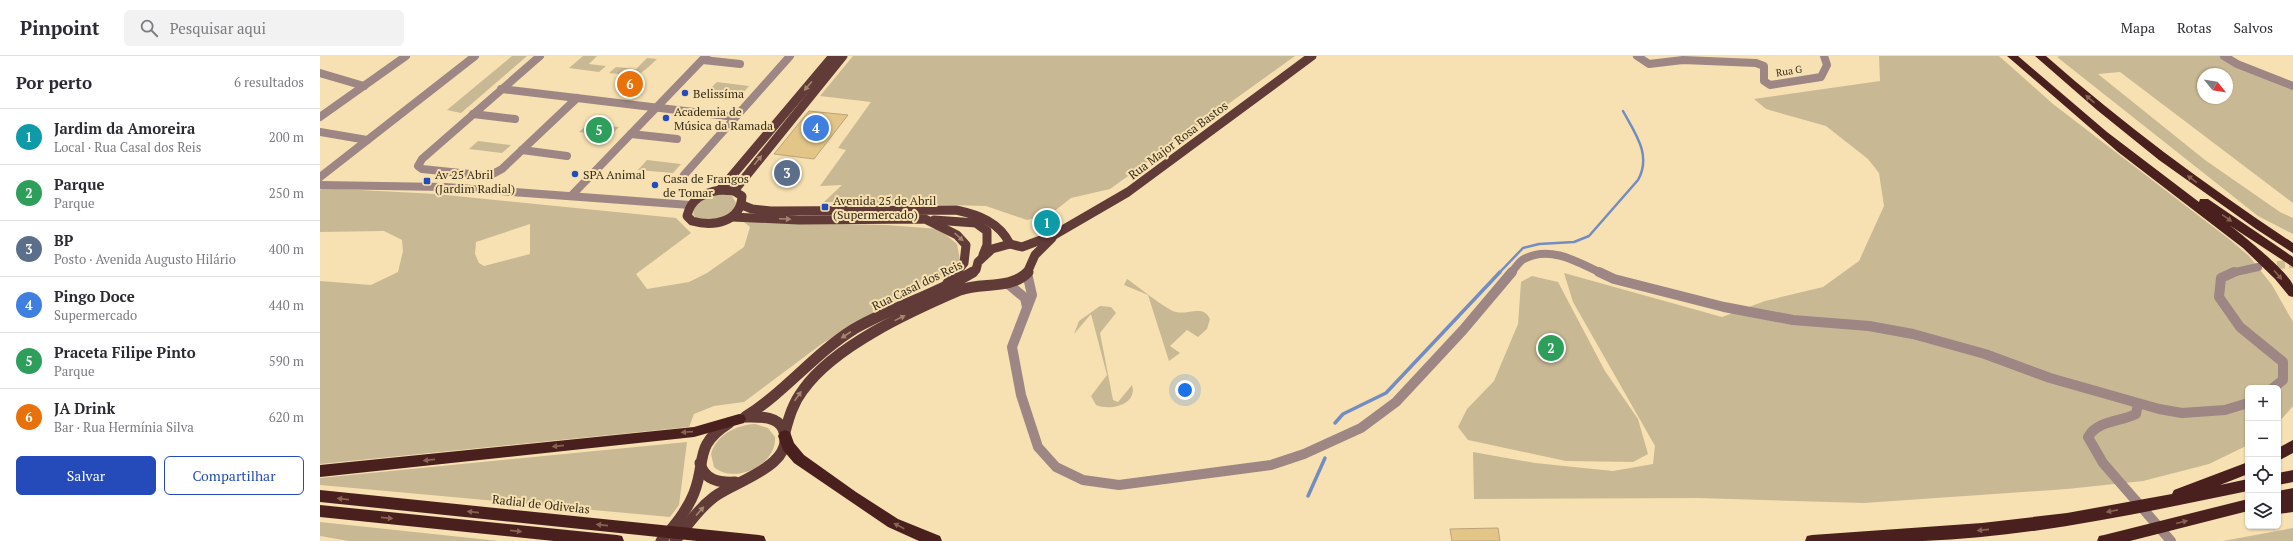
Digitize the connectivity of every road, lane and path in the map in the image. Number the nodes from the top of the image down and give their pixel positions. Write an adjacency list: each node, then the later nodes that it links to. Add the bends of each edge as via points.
1 (406, 56): 17 (street)
2 (475, 56): 29 (street)
3 (540, 56): 19 (street)
4 (790, 56): 24 (street)
5 (833, 56): 35 (main road, one-way to 35)
6 (843, 56): 36 (main road, one-way to 6)
7 (1312, 56): 42 (main road, Rua Major Rosa Bastos, via 1128,192)
8 (1637, 56): 9 (street, Rua G, via 1649,64 1683,60 1756,63 1764,66 1764,81 1770,85 1820,77 1827,65)
9 (1824, 56)
10 (2012, 56): 55 (highway, one-way to 55, via 2142,164 2252,249)
11 (2020, 56): 48 (highway, one-way to 48, via 2124,142 2189,191)
12 (2040, 56): 45 (highway, one-way to 12, via 2161,156)
13 (2224, 56): 18 (street, via 2237,64)
14 (704, 58): 15 (street); 21 (street)
15 (740, 64)
16 (320, 73): 17 (street)
17 (364, 86): 23 (street)
18 (2293, 86)
19 (501, 89): 20 (street); 22 (street)
20 (577, 98): 21 (street); 30 (street)
21 (656, 108): 24 (street); 27 (street)
22 (473, 114): 25 (street); 30 (street, via 422,159 418,166 422,169 489,176 502,169)
23 (320, 117)
24 (735, 117): 32 (street)
25 (514, 119)
26 (320, 132): 29 (street)
27 (631, 134): 28 (street); 37 (street)
28 (677, 139)
29 (367, 140): 33 (street)
30 (522, 150): 31 (street)
31 (567, 156)
32 (684, 176)
33 (320, 177)
34 (320, 185): 37 (street, via 403,186)
35 (720, 190): 36 (main road); 38 (main road, via 703,195)
36 (734, 191): 39 (main road, via 742,196)
37 (572, 195): 38 (street)
38 (690, 205): 40 (main road, via 687,216 696,224 714,224)
39 (742, 205): 40 (main road); 43 (main road, via 771,211 956,210 979,215 995,225 1006,235)
40 (732, 217): 41 (main road, one-way to 41, via 799,220)
41 (925, 219): 46 (main road, Rua Casal dos Reis, via 976,223 981,226 988,235); 54 (main road, one-way to 54, via 957,235 966,245 964,264)
42 (1054, 235): 44 (main road); 47 (main road)
43 (1010, 244): 44 (main road); 46 (main road)
44 (1022, 247): 47 (main road)
45 (2293, 249)
46 (983, 254): 50 (main road, Rua Casal dos Reis)
47 (1033, 258): 51 (main road, via 1032,266)
48 (2293, 263)
49 (2258, 267): 57 (street, via 2238,270 2221,278 2219,297 2240,328 2283,362 2283,380)
50 (976, 270): 53 (main road, via 986,282); 54 (main road, Rua Casal dos Reis)
51 (1027, 273): 52 (main road, Rua Casal dos Reis); 56 (street, via 1032,295)
52 (1007, 283): 53 (main road, Rua Casal dos Reis); 56 (street, via 1025,298)
53 (996, 284): 61 (main road, Rua Casal dos Reis, one-way to 53, via 788,414 796,397 828,365 852,346 897,320 966,288)
54 (945, 288): 60 (main road, Rua Casal dos Reis, one-way to 60, via 849,333 818,356 772,400)
55 (2293, 293)
56 (1027, 309): 58 (street, via 1012,347 1021,395 1038,447 1056,467 1083,480 1119,485 1271,465 1304,454 1361,428 1396,402 1463,330 1523,259 1548,253 1567,257 1614,279 1724,307 1793,320 1869,326 1913,334 1985,354 2050,378)
57 (2277, 385)
58 (2138, 404): 59 (street, via 2182,413 2225,410); 88 (street, via 2136,414 2126,420 2096,426 2088,437 2103,463)
59 (2245, 404)
60 (742, 418): 61 (main road, via 771,418 779,423); 64 (main road, via 726,425 710,437 702,449); 66 (highway, one-way to 66, via 694,432)
61 (785, 434): 69 (main road, via 784,446 776,460 762,472); 85 (highway, one-way to 61, via 893,523 799,459 788,446)
62 (2293, 446): 63 (highway)
63 (2281, 453)
64 (700, 460): 69 (main road, via 704,474 714,481 729,483); 82 (main road, via 696,485 690,501)
65 (2245, 469): 74 (highway)
66 (320, 471)
67 (2293, 476): 68 (highway)
68 (2281, 478)
69 (747, 479): 83 (main road, one-way to 69, via 714,497 726,488)
70 (2245, 486): 74 (highway)
71 (2293, 494): 73 (highway)
72 (320, 496): 84 (highway, Radial de Odivelas, one-way to 72)
73 (2281, 496)
74 (2164, 500): 86 (highway, one-way to 86, via 2068,519 2005,528 1916,536)
75 (2245, 506): 80 (highway)
76 (2293, 506): 77 (highway)
77 (2281, 508)
78 (320, 511): 81 (highway, one-way to 81)
79 (2245, 511): 80 (highway)
80 (2219, 514): 87 (highway, one-way to 80)
81 (617, 541)
82 (661, 541)
83 (676, 541)
84 (759, 541)
85 (935, 541)
86 (1812, 541)
87 (2104, 541)
88 (2170, 541)

